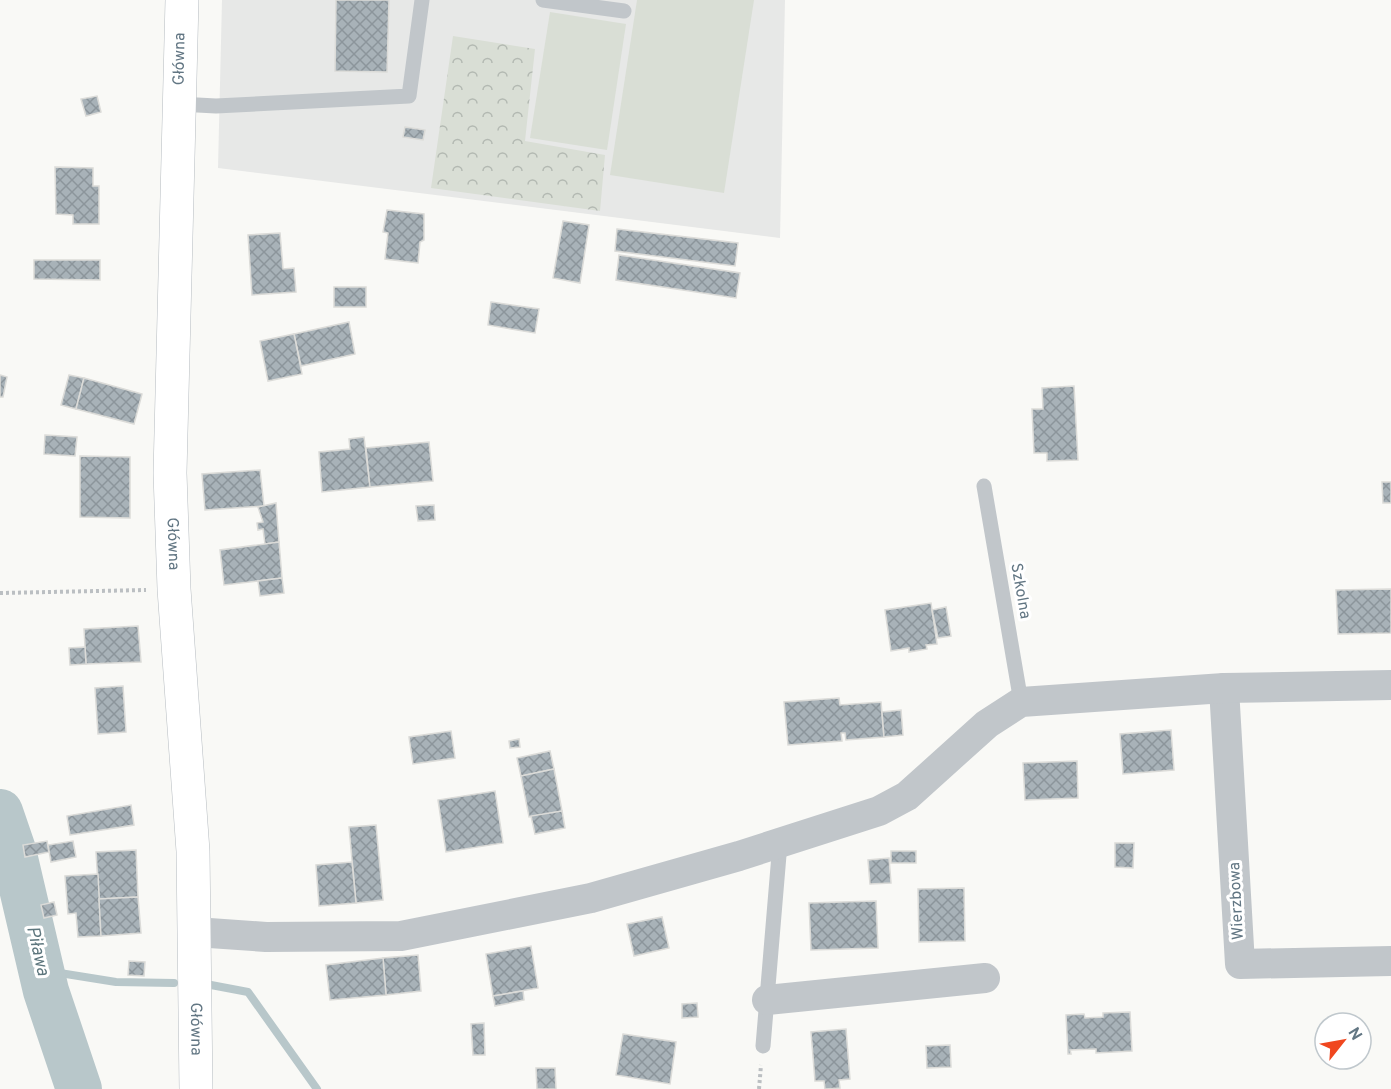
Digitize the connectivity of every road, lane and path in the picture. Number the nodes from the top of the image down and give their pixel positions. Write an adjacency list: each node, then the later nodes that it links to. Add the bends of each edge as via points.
1 (182, 0): 5 (main road, Główna)
2 (422, 0): 5 (lane, via 410,96 216,106)
3 (543, 0): 4 (lane)
4 (624, 11)
5 (179, 104): 7 (main road, Główna, via 170,473)
6 (984, 486): 11 (lane, Szkolna)
7 (174, 589): 8 (path); 13 (main road, Główna, via 193,851)
8 (0, 593)
9 (1391, 685): 10 (street)
10 (1224, 688): 11 (street); 14 (street, Wierzbowa, via 1240,963)
11 (1021, 702): 12 (street, via 987,724 907,796 879,811)
12 (780, 843): 13 (street, via 591,898 401,936); 16 (lane)
13 (195, 933): 18 (main road, Główna)
14 (1391, 960)
15 (985, 978): 16 (street)
16 (767, 1000): 17 (lane)
17 (763, 1046)
18 (196, 1089)

